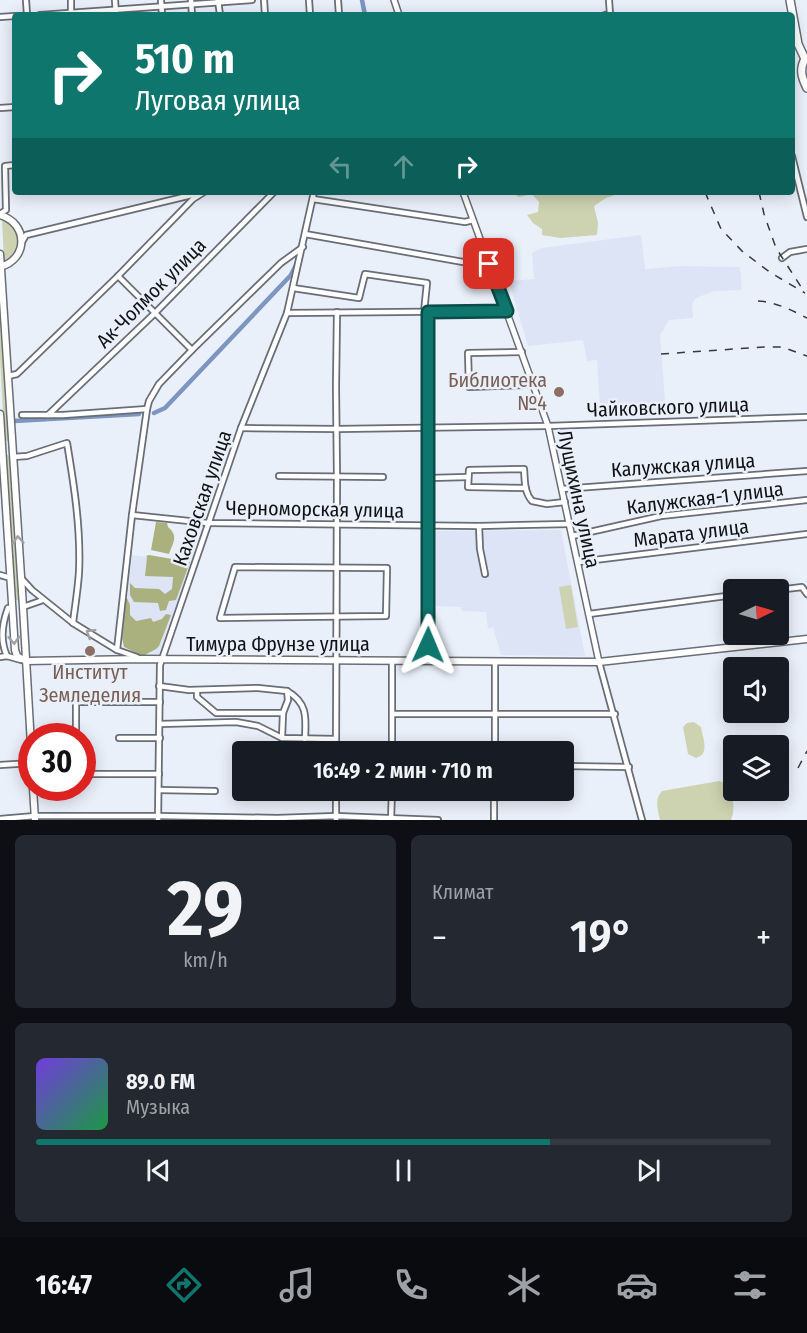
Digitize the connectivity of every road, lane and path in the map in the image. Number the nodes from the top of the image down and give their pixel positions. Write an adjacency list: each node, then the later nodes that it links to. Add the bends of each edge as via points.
1 (115, 0): 7 (street)
2 (161, 0): 6 (street)
3 (252, 0): 4 (street)
4 (218, 1): 5 (street)
5 (191, 2): 6 (street)
6 (161, 7): 7 (street); 8 (street)
7 (116, 12)
8 (162, 12)
9 (795, 28): 10 (main road)
10 (806, 58): 11 (main road, via 801,69)
11 (807, 88)
12 (12, 165): 21 (street, via 5,166 6,210)
13 (795, 166): 19 (street)
14 (192, 195): 26 (street)
15 (199, 195): 34 (street)
16 (271, 195): 41 (street, Ак-Чолмок улица)
17 (314, 195): 20 (street, Каховская улица)
18 (464, 195): 23 (street, Лущихина улица)
19 (805, 198): 22 (street)
20 (313, 199): 23 (street, via 465,222); 25 (street, Каховская улица)
21 (0, 215): 24 (main road)
22 (807, 217)
23 (473, 220): 32 (street, Лущихина улица)
24 (20, 231): 26 (street); 27 (main road)
25 (305, 234): 28 (street, Каховская улица); 32 (street)
26 (26, 235): 27 (street)
27 (21, 242): 33 (main road, via 14,259)
28 (303, 247): 35 (street, Каховская улица); 43 (street, via 281,263)
29 (807, 249): 31 (street)
30 (0, 254): 33 (main road)
31 (782, 258)
32 (489, 264): 37 (street, Лущихина улица)
33 (0, 267): 45 (main road)
34 (118, 276): 41 (street); 45 (street, via 17,374)
35 (293, 288): 36 (street); 42 (street, Каховская улица)
36 (359, 298): 39 (street); 40 (street, via 365,274 427,283)
37 (507, 311): 40 (street); 44 (street, Лущихина улица)
38 (337, 312): 39 (street); 42 (street); 55 (street)
39 (356, 312): 40 (street)
40 (426, 312): 54 (street)
41 (154, 313): 43 (street); 50 (street, Ак-Чолмок улица)
42 (287, 313): 53 (street, Каховская улица)
43 (192, 350): 47 (street, via 159,384)
44 (522, 352): 46 (street, Лущихина улица); 46 (street, via 468,353 469,387 525,385)
45 (8, 376): 56 (main road)
46 (533, 381): 52 (street, Лущихина улица)
47 (147, 409): 50 (street); 67 (street)
48 (0, 414): 79 (main road)
49 (22, 415): 50 (street)
50 (48, 415)
51 (807, 417): 52 (street, Чайковского улица)
52 (548, 426): 54 (street, Чайковского улица); 64 (street, Лущихина улица)
53 (242, 428): 55 (street, Чайковского улица); 68 (street, Каховская улица)
54 (429, 428): 55 (street, Чайковского улица); 62 (street)
55 (337, 429): 59 (street)
56 (13, 457): 80 (main road, one-way to 56); 89 (street, via 67,443 78,522 79,571)
57 (807, 471): 64 (street, Калужская улица)
58 (279, 476): 59 (street)
59 (337, 477): 60 (street); 70 (street)
60 (382, 477)
61 (468, 477): 62 (street); 63 (street, via 468,487); 63 (street, via 469,470 524,469)
62 (429, 478): 71 (street)
63 (525, 488): 66 (street, via 534,502)
64 (562, 489): 66 (street, Лущихина улица)
65 (807, 500): 74 (street, Калужская-1 улица, via 661,516)
66 (565, 502): 69 (street, Лущихина улица)
67 (132, 515): 68 (street, Черноморская улица); 92 (street)
68 (208, 523): 70 (street, Черноморская улица); 96 (street, Каховская улица)
69 (569, 524): 72 (street, Черноморская улица); 74 (street, Лущихина улица)
70 (337, 525): 71 (street, Черноморская улица); 76 (street)
71 (428, 525): 72 (street, Черноморская улица); 100 (street)
72 (479, 526): 77 (street)
73 (807, 534): 75 (street, Марата улица)
74 (572, 536): 75 (street, Лущихина улица)
75 (578, 562): 87 (street, Лущихина улица)
76 (337, 567): 88 (street); 88 (street, via 387,568 386,616); 88 (street, via 235,567 220,618)
77 (484, 574)
78 (0, 575): 79 (street)
79 (11, 578): 86 (main road)
80 (21, 578): 84 (street); 85 (main road)
81 (789, 588): 82 (street, via 802,586)
82 (807, 594)
83 (723, 596): 87 (street)
84 (43, 600): 85 (street); 89 (street)
85 (23, 607): 86 (main road); 97 (main road)
86 (12, 608): 90 (street, via 8,608); 97 (main road, one-way to 97, via 15,650)
87 (589, 614): 102 (street, Лущихина улица)
88 (336, 617): 98 (street)
89 (73, 623): 92 (street, one-way to 89)
90 (1, 624): 94 (street, via 2,649)
91 (807, 639): 102 (main road, Тимура Фрунзе улица)
92 (117, 650): 95 (street)
93 (0, 657): 94 (street, Тимура Фрунзе улица)
94 (7, 657): 97 (street, Тимура Фрунзе улица)
95 (142, 659): 96 (main road, Тимура Фрунзе улица); 97 (main road, Тимура Фрунзе улица)
96 (162, 660): 98 (main road, Тимура Фрунзе улица); 103 (street, Каховская улица)
97 (26, 661): 111 (main road)
98 (336, 661): 99 (main road, Тимура Фрунзе улица); 118 (street)
99 (392, 661): 100 (main road, Тимура Фрунзе улица); 108 (street)
100 (428, 661): 101 (main road, Тимура Фрунзе улица)
101 (495, 662): 102 (main road, Тимура Фрунзе улица); 109 (street)
102 (599, 662): 110 (street, Лущихина улица)
103 (159, 686): 104 (street); 106 (street, Каховская улица)
104 (197, 690): 105 (street); 107 (street, via 196,698 216,713)
105 (287, 691): 107 (street); 117 (street, via 304,708)
106 (160, 702): 112 (street, via 76,702); 113 (street, Каховская улица)
107 (283, 713): 116 (street)
108 (392, 714): 109 (street); 119 (street)
109 (495, 714): 110 (street); 120 (street)
110 (615, 714): 124 (street, Лущихина улица)
111 (30, 723)
112 (76, 723)
113 (160, 724): 115 (street, Каховская улица); 116 (street, via 236,722 258,726)
114 (119, 738): 115 (street)
115 (160, 738): 126 (street, Каховская улица)
116 (282, 738): 117 (street)
117 (305, 738): 118 (street)
118 (336, 739)
119 (392, 741)
120 (495, 741)
121 (18, 763): 122 (street)
122 (0, 765)
123 (574, 766): 124 (street)
124 (628, 767): 142 (street, Лущихина улица)
125 (96, 774): 126 (street)
126 (159, 774): 127 (street, Каховская улица)
127 (159, 790): 128 (street); 134 (street, Каховская улица)
128 (215, 791)
129 (34, 801): 133 (main road)
130 (336, 801): 136 (street)
131 (392, 801): 139 (street)
132 (494, 801): 141 (street)
133 (35, 818): 134 (street); 137 (street)
134 (158, 818): 135 (street)
135 (199, 818): 138 (street)
136 (336, 818): 138 (street); 139 (street)
137 (0, 819)
138 (277, 819)
139 (391, 819): 140 (street)
140 (438, 820)
141 (494, 820)
142 (642, 820)

